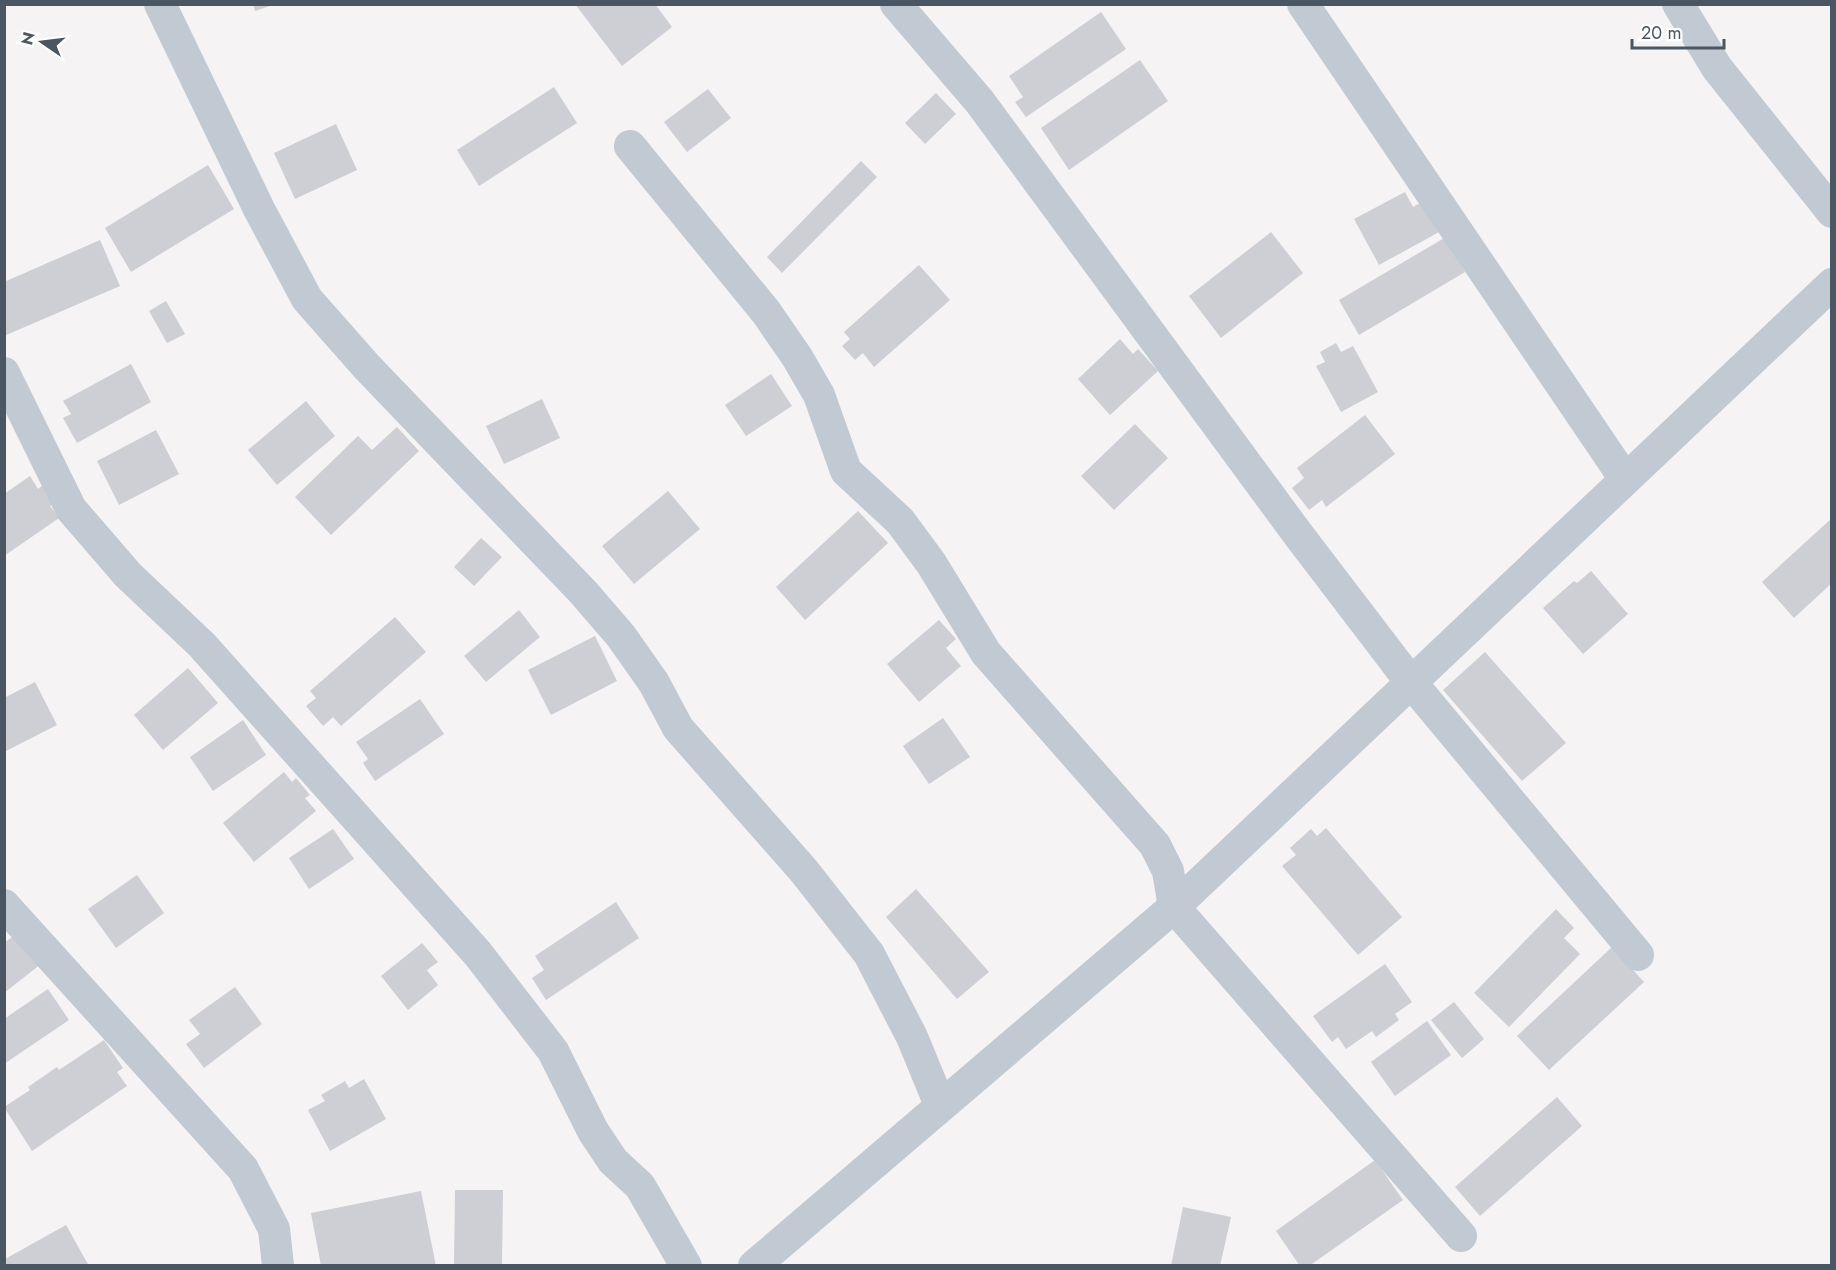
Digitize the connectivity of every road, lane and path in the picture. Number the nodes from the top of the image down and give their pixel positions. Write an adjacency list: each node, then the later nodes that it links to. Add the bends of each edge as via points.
1 (160, 4): 14 (street, via 259,209 308,299 367,367 621,636 654,683 678,728 804,871 869,954 912,1037)
2 (896, 4): 10 (street, via 980,102)
3 (1304, 4): 9 (street)
4 (1678, 4): 6 (street, via 1717,68)
5 (630, 146): 12 (street, via 766,312 797,357 819,395 846,471 900,521 986,653 1155,845 1168,871)
6 (1832, 212)
7 (1832, 284): 9 (street)
8 (4, 373): 17 (street, via 71,509 128,575 202,645 478,954 553,1051 593,1131 613,1161 640,1186)
9 (1625, 479): 10 (street)
10 (1410, 681): 12 (street); 13 (street)
11 (4, 905): 16 (street, via 243,1169 274,1229)
12 (1174, 907): 14 (street); 15 (street)
13 (1638, 956)
14 (940, 1105): 18 (street)
15 (1461, 1236)
16 (278, 1266)
17 (686, 1266)
18 (754, 1266)

